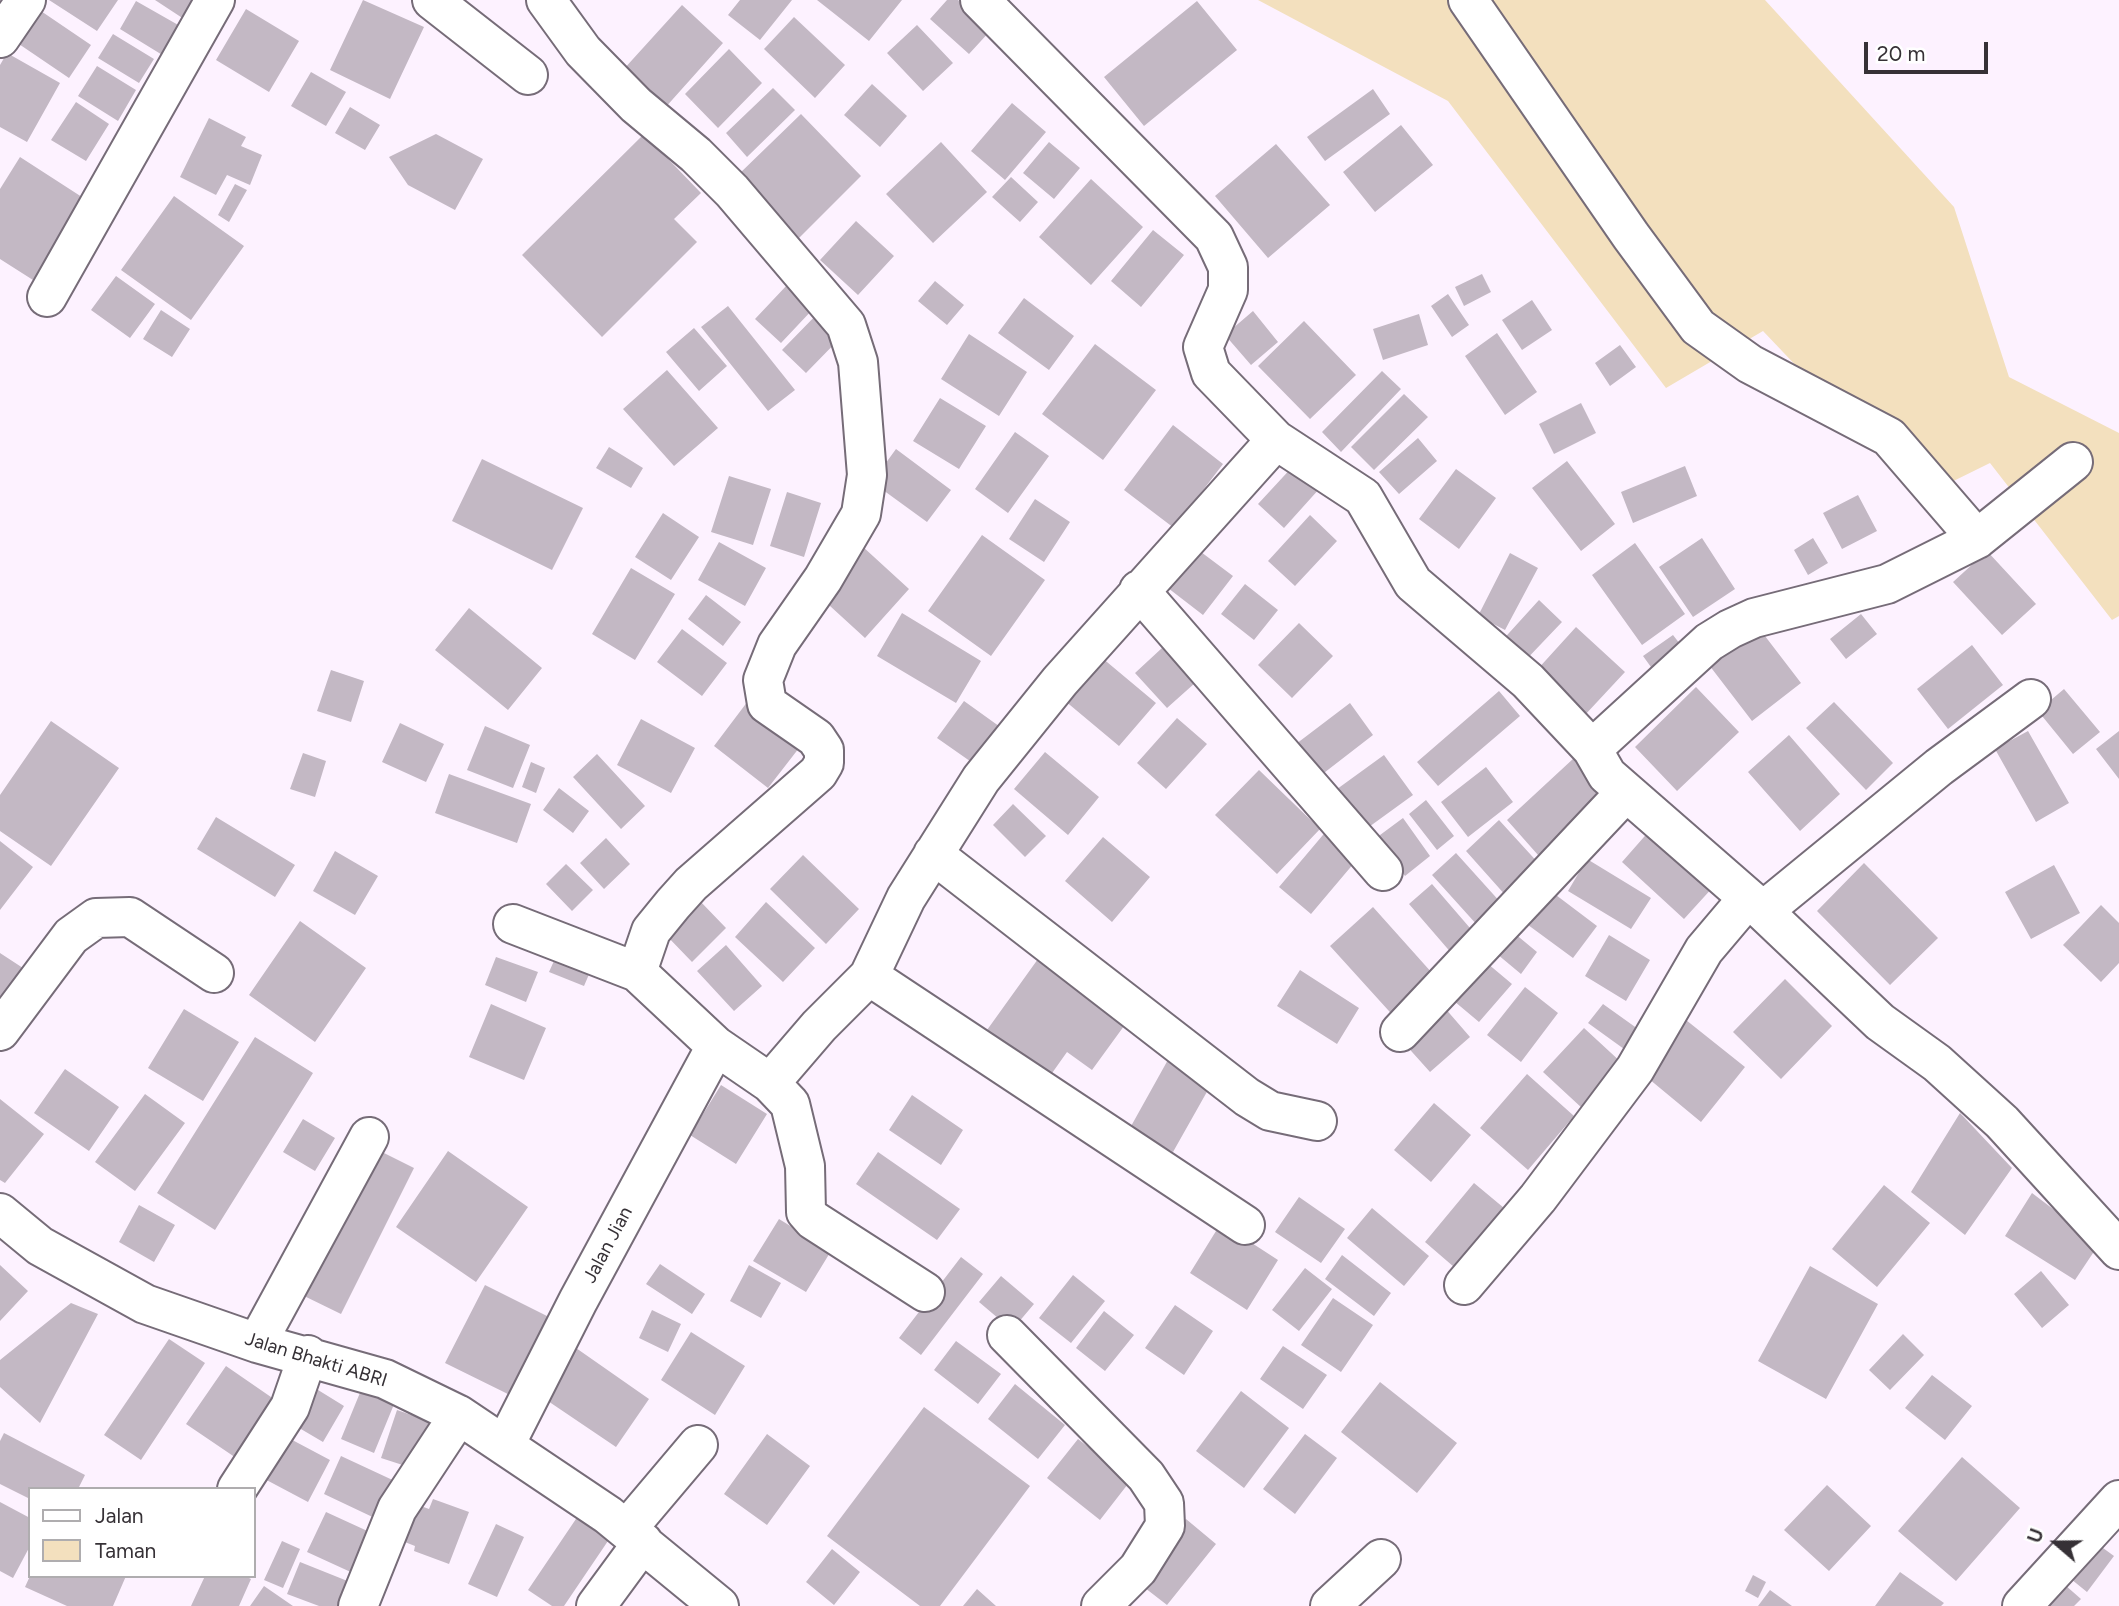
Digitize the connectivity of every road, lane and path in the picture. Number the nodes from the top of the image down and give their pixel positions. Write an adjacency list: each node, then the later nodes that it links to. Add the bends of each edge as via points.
1 (26, 0): 7 (street)
2 (215, 0): 9 (street)
3 (432, 0): 8 (street)
4 (546, 0): 21 (street, via 583,51 732,191 846,326 862,380 867,475 861,514 777,645 764,680 767,704 816,738 824,750 824,763 818,774 691,884 651,931)
5 (980, 0): 10 (street, via 1214,237 1228,267 1228,290 1203,347 1211,373)
6 (1468, 0): 12 (street, via 1698,327 1750,365 1889,437)
7 (0, 38)
8 (528, 75)
9 (47, 297)
10 (1276, 440): 13 (street); 15 (street, via 1363,496 1413,583 1528,681)
11 (2073, 461): 12 (street)
12 (1977, 539): 15 (street, via 1887,584 1754,618 1730,629 1709,642)
13 (1139, 590): 17 (street, via 981,779); 18 (street)
14 (2031, 699): 19 (street)
15 (1592, 749): 16 (street, via 1607,775)
16 (1626, 792): 19 (street); 25 (street)
17 (933, 855): 23 (street, via 906,898); 28 (street, via 1247,1097 1270,1111)
18 (1383, 871)
19 (1756, 904): 32 (street, via 1880,1022 1937,1063 2002,1122); 33 (street, via 1704,950 1635,1069 1538,1198)
20 (513, 924): 21 (street)
21 (637, 972): 26 (street)
22 (214, 973): 24 (street, via 130,917 96,918 71,936)
23 (869, 976): 27 (street); 31 (street)
24 (0, 1031)
25 (1400, 1032)
26 (716, 1046): 27 (street); 39 (street, Jalan Jian)
27 (770, 1083): 34 (street, via 790,1104 805,1166 806,1212)
28 (1317, 1121)
29 (369, 1137): 36 (street)
30 (0, 1213): 36 (street, Jalan Bhakti ABRI, via 40,1246 145,1304)
31 (1245, 1225)
32 (2119, 1250)
33 (1464, 1285)
34 (925, 1292)
35 (1007, 1335): 48 (street, via 1146,1476 1164,1503 1165,1526 1138,1569)
36 (257, 1343): 37 (street, Jalan Bhakti ABRI)
37 (308, 1355): 38 (street, Jalan Bhakti ABRI, via 385,1379); 41 (street, via 290,1407)
38 (459, 1415): 39 (street, Jalan Bhakti ABRI); 45 (street, via 397,1509)
39 (505, 1445): 43 (street, Jalan Bhakti ABRI)
40 (698, 1445): 43 (street)
41 (238, 1487)
42 (2119, 1500): 50 (street)
43 (635, 1536): 46 (street); 47 (street, Jalan Bhakti ABRI)
44 (1381, 1559): 49 (street)
45 (358, 1606)
46 (596, 1606)
47 (719, 1606)
48 (1101, 1606)
49 (1330, 1606)
50 (2022, 1606)

